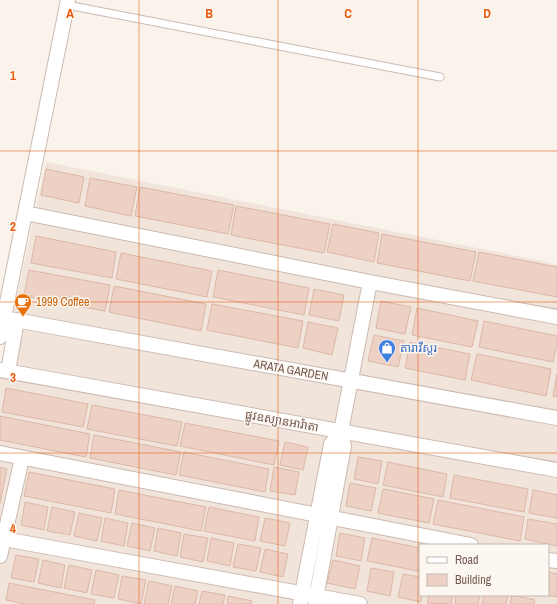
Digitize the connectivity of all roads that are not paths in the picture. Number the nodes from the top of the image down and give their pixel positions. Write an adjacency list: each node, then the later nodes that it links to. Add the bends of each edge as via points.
1 (68, 3): 2 (lane); 3 (street)
2 (440, 77)
3 (25, 213): 4 (street); 6 (street)
4 (370, 282): 5 (street); 9 (street)
5 (557, 317)
6 (16, 320): 7 (street); 8 (street); 9 (street, ARATA GARDEN)
7 (0, 337)
8 (4, 371): 11 (street, ផ្លូវឧស្យានអារ៉ាតា)
9 (350, 381): 10 (street, ARATA GARDEN); 11 (street)
10 (557, 418)
11 (341, 431): 14 (street, ផ្លូវឧស្យានអារ៉ាតា); 15 (street, via 331,444); 16 (street, via 344,446)
12 (0, 453): 13 (street)
13 (22, 458): 15 (street); 17 (street)
14 (557, 470)
15 (316, 515): 16 (street); 20 (street)
16 (332, 518): 18 (street); 21 (street)
17 (4, 538): 19 (street); 20 (street)
18 (466, 544)
19 (0, 556)
20 (301, 599): 21 (street)
21 (316, 600): 22 (street)
22 (360, 604)

